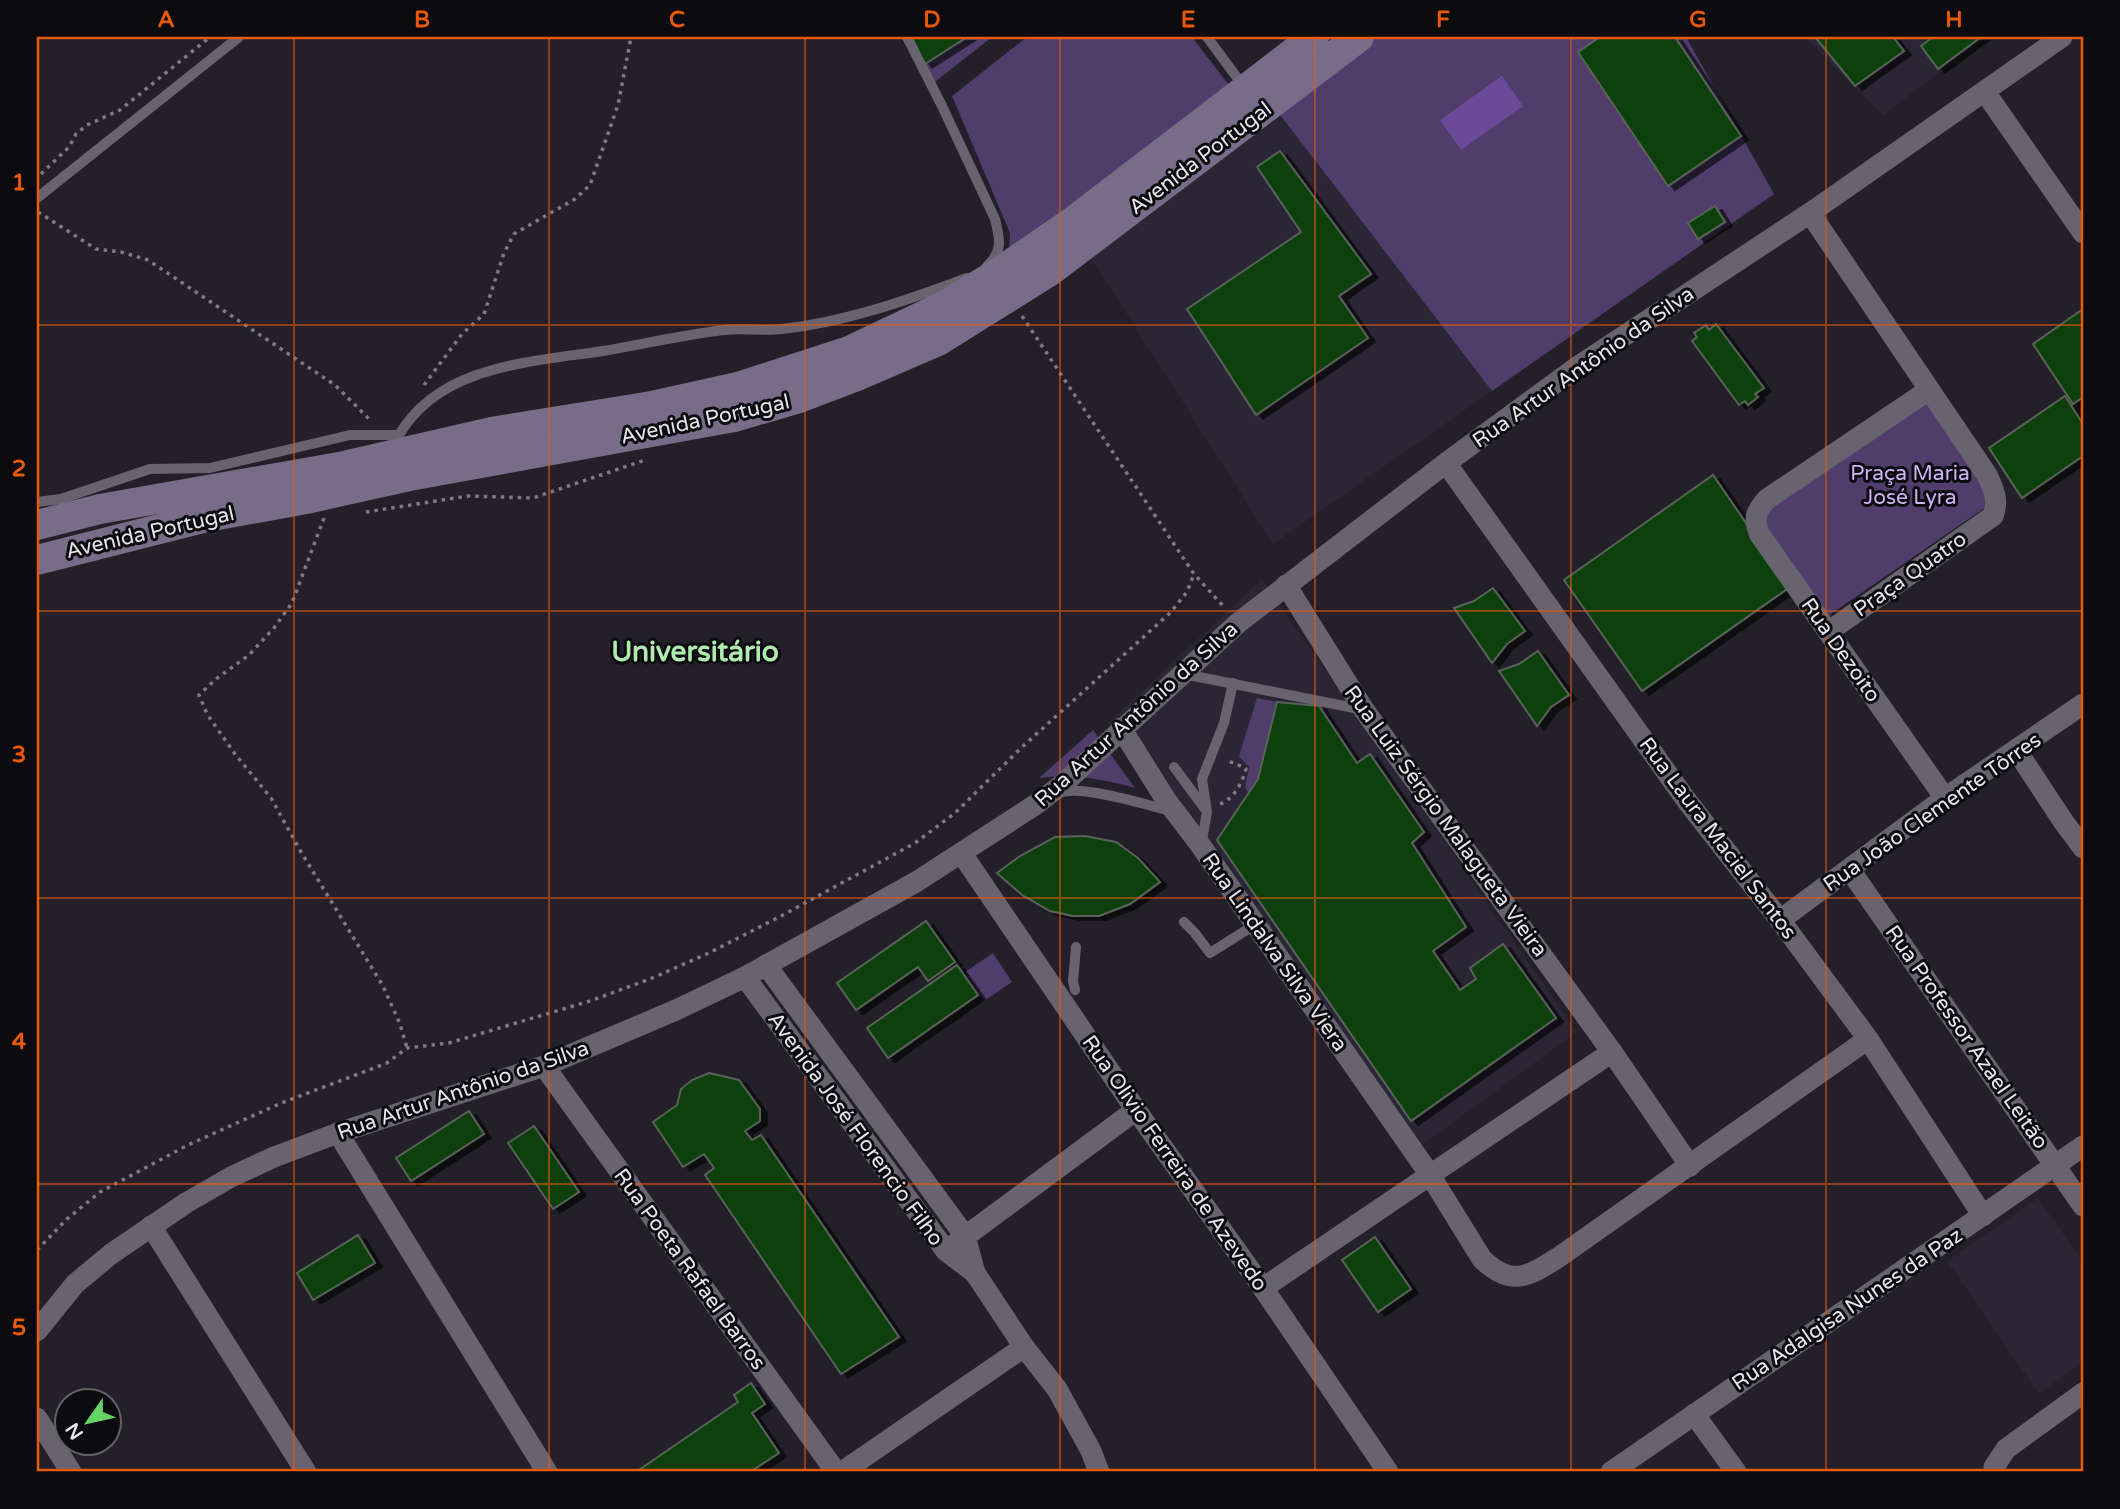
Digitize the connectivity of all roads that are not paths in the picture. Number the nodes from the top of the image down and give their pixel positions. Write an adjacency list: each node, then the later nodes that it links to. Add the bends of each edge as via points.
1 (239, 37): 9 (lane)
2 (906, 37): 14 (lane, via 995,219 999,251 984,269 920,296 833,319 782,329 725,330 505,367 457,383 429,400 406,422)
3 (1207, 37): 7 (lane)
4 (1314, 37): 7 (street, Avenida Portugal)
5 (1359, 37): 12 (street, Avenida Portugal, via 1089,243 1013,313 938,341)
6 (2062, 37): 8 (street, Rua Artur Antônio da Silva)
7 (1246, 89): 12 (street, Avenida Portugal, via 1075,220)
8 (1985, 92): 10 (street, Rua Artur Antônio da Silva); 11 (street)
9 (37, 198)
10 (1810, 213): 13 (street); 15 (street, Rua Artur Antônio da Silva, via 1577,367)
11 (2083, 233)
12 (890, 348): 14 (street, Avenida Portugal, via 849,351 738,387 652,406 491,432); 18 (street, Avenida Portugal, via 799,398 734,417 207,517)
13 (1929, 390): 20 (street, Praça Quatro, via 1987,475 1995,491 1993,516); 20 (street, Rua Dezoito, via 1767,499 1755,514 1760,535)
14 (395, 441): 16 (lane, via 350,435 210,468 150,469 61,499); 17 (street, Avenida Portugal, via 338,467 100,509)
15 (1446, 463): 19 (street, Rua Artur Antônio da Silva); 36 (street, Rua Laura Maciel Santos, via 1687,801)
16 (37, 502)
17 (37, 525)
18 (37, 559)
19 (1286, 584): 21 (street, Rua Artur Antônio da Silva); 24 (street, Rua Luiz Sérgio Malagueta Vieira)
20 (1828, 632): 28 (street, Rua Dezoito)
21 (1181, 673): 22 (lane); 25 (street, Rua Artur Antônio da Silva)
22 (1233, 683): 24 (lane); 31 (lane, via 1224,723 1202,779)
23 (2083, 704): 26 (street, Rua João Clemente Tôrres)
24 (1364, 710): 44 (street, Rua Luiz Sérgio Malagueta Vieira)
25 (1121, 728): 29 (street, Rua Artur Antônio da Silva); 30 (street, Rua Lindalva Silva Viera)
26 (2017, 751): 28 (street, Rua João Clemente Tôrres); 33 (street)
27 (1174, 767): 31 (lane)
28 (1945, 798): 35 (street, Rua João Clemente Tôrres)
29 (1035, 805): 30 (lane, via 1066,790); 34 (street, Rua Artur Antônio da Silva)
30 (1175, 812): 32 (street, Rua Lindalva Silva Viera)
31 (1207, 812): 32 (lane)
32 (1201, 846): 38 (street, Rua Lindalva Silva Viera)
33 (2083, 848)
34 (962, 854): 40 (street, Rua Artur Antônio da Silva); 46 (street, Rua Olivio Ferreira de Azevedo)
35 (1850, 870): 36 (street, Rua João Clemente Tôrres); 49 (street, Rua Professor Azael Leitão)
36 (1780, 920): 43 (street, Rua Laura Maciel Santos)
37 (1184, 922): 38 (lane, via 1210,953)
38 (1256, 924): 51 (street, Rua Lindalva Silva Viera)
39 (1076, 947): 42 (lane)
40 (766, 965): 41 (street, Rua Artur Antônio da Silva); 55 (street, Avenida José Florencio Filho)
41 (745, 977): 45 (street, Rua Artur Antônio da Silva); 56 (street, Avenida José Florencio Filho)
42 (1075, 990)
43 (1868, 1039): 50 (street, Rua Lindalva Silva Viera); 53 (street, Rua Laura Maciel Santos)
44 (1612, 1052): 50 (street, Rua Luiz Sérgio Malagueta Vieira); 51 (street)
45 (544, 1066): 47 (street, Rua Artur Antônio da Silva); 67 (street, Rua Poeta Rafael Barros)
46 (1136, 1111): 55 (street); 58 (street, Rua Olivio Ferreira de Azevedo)
47 (338, 1133): 54 (street, Rua Artur Antônio da Silva, via 231,1177); 66 (street)
48 (2083, 1146): 49 (street, Rua Adalgisa Nunes da Paz)
49 (2056, 1164): 52 (street, Rua Professor Azael Leitão); 53 (street, Rua Adalgisa Nunes da Paz)
50 (1690, 1166): 51 (street, Rua Lindalva Silva Viera, via 1524,1277 1508,1277 1482,1259)
51 (1430, 1175): 58 (street)
52 (2083, 1206)
53 (1983, 1216): 62 (street, Rua Adalgisa Nunes da Paz)
54 (151, 1226): 59 (street, Rua Artur Antônio da Silva, via 75,1284); 65 (street)
55 (965, 1236): 56 (street); 57 (street, Avenida José Florencio Filho)
56 (946, 1251): 57 (street, Avenida José Florencio Filho)
57 (975, 1273): 60 (street, Avenida José Florencio Filho)
58 (1263, 1289): 70 (street, Rua Olivio Ferreira de Azevedo)
59 (37, 1331)
60 (1024, 1347): 68 (street); 69 (street, Avenida José Florencio Filho, via 1058,1390)
61 (2083, 1393): 73 (street, via 2006,1449 1994,1467)
62 (1693, 1414): 71 (street, Rua Adalgisa Nunes da Paz); 72 (street)
63 (37, 1418): 64 (street)
64 (71, 1472)
65 (306, 1472)
66 (547, 1472)
67 (836, 1472)
68 (842, 1472)
69 (1099, 1472)
70 (1388, 1472)
71 (1611, 1472)
72 (1735, 1472)
73 (1996, 1472)

